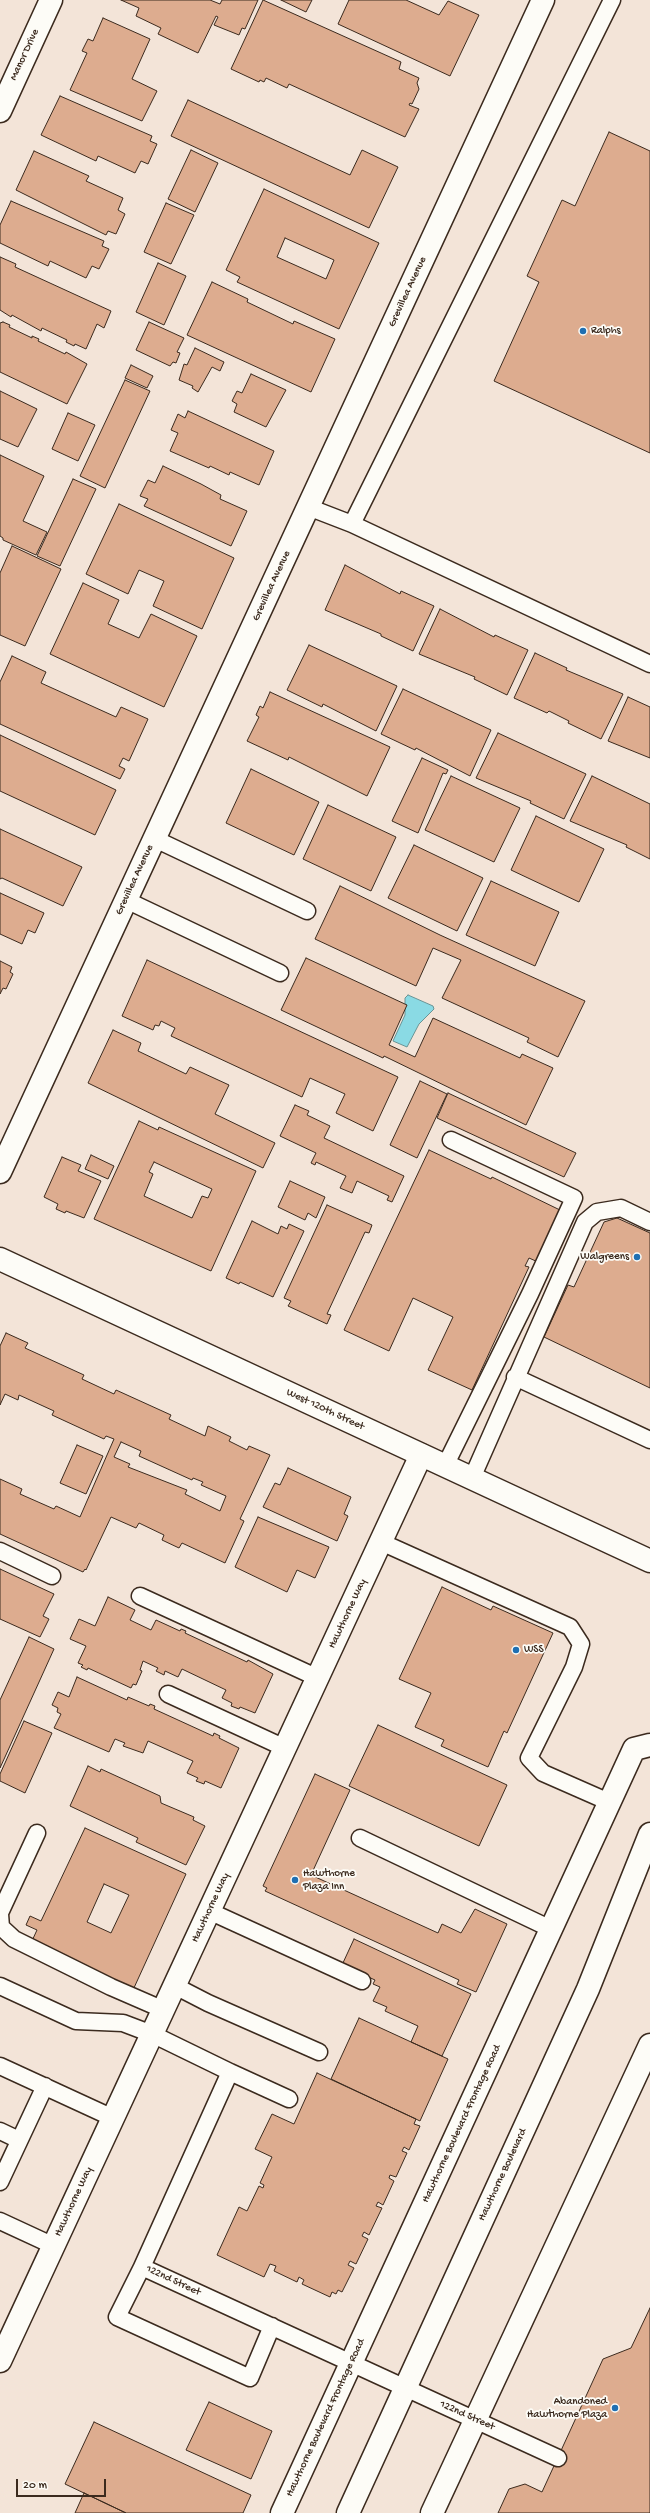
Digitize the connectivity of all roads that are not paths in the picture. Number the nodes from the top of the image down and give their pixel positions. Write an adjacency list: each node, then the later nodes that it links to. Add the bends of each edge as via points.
1 (51, 0): 4 (street, Manor Drive)
2 (543, 0): 5 (street, Grevillea Avenue)
3 (612, 0): 6 (lane)
4 (0, 111)
5 (308, 507): 6 (lane); 8 (street, Grevillea Avenue)
6 (352, 524): 7 (lane)
7 (650, 664)
8 (154, 839): 9 (street, Grevillea Avenue); 10 (lane)
9 (126, 900): 11 (lane); 13 (street, Grevillea Avenue)
10 (307, 911)
11 (280, 972)
12 (451, 1140): 19 (lane, via 574,1198)
13 (0, 1172)
14 (650, 1222): 16 (lane, via 621,1208 597,1212 586,1222)
15 (0, 1259): 18 (street, West 120th Street)
16 (515, 1377): 17 (lane); 20 (lane)
17 (650, 1440)
18 (422, 1455): 19 (street, West 120th Street); 21 (street, Hawthorne Way)
19 (445, 1466): 20 (street, West 120th Street)
20 (472, 1478): 23 (street, West 120th Street)
21 (381, 1542): 26 (street, Hawthorne Way); 30 (lane, via 570,1628 581,1644 574,1667 529,1758 543,1773)
22 (0, 1551): 24 (lane)
23 (650, 1561)
24 (52, 1576)
25 (140, 1596): 26 (lane)
26 (318, 1678): 29 (street, Hawthorne Way)
27 (168, 1694): 29 (lane)
28 (650, 1745): 30 (street, Hawthorne Boulevard Frontage Road, via 634,1749)
29 (285, 1748): 34 (street, Hawthorne Way)
30 (609, 1802): 36 (street, Hawthorne Boulevard Frontage Road)
31 (37, 1833): 35 (lane)
32 (650, 1834): 58 (street, Hawthorne Boulevard, via 588,1989)
33 (360, 1838): 36 (lane)
34 (209, 1911): 37 (lane); 39 (street, Hawthorne Way)
35 (0, 1913): 40 (lane, via 1,1927 14,1940)
36 (551, 1928): 57 (street, Hawthorne Boulevard Frontage Road)
37 (362, 1981)
38 (0, 1986): 41 (lane, via 76,2021 123,2022)
39 (175, 1986): 40 (street, Hawthorne Way); 43 (lane)
40 (164, 2010): 41 (street, Hawthorne Way)
41 (152, 2034): 45 (lane); 48 (street, Hawthorne Way)
42 (650, 2045): 59 (street)
43 (319, 2052)
44 (0, 2066): 46 (lane)
45 (230, 2072): 47 (lane); 54 (lane, 122nd Street)
46 (44, 2086): 48 (lane); 50 (lane)
47 (289, 2099)
48 (113, 2118): 53 (street, Hawthorne Way)
49 (0, 2131): 50 (lane)
50 (20, 2140): 51 (lane)
51 (0, 2182)
52 (0, 2221): 53 (lane)
53 (54, 2246): 56 (street, Hawthorne Way)
54 (142, 2267): 55 (lane, 122nd Street); 55 (lane, via 117,2317 250,2378)
55 (272, 2326): 57 (lane, 122nd Street)
56 (0, 2361)
57 (352, 2363): 58 (lane, 122nd Street); 61 (street, Hawthorne Boulevard Frontage Road)
58 (406, 2389): 59 (lane, 122nd Street); 62 (street, Hawthorne Boulevard)
59 (475, 2420): 60 (lane, 122nd Street); 63 (street)
60 (558, 2458)
61 (282, 2513)
62 (348, 2513)
63 (432, 2513)

